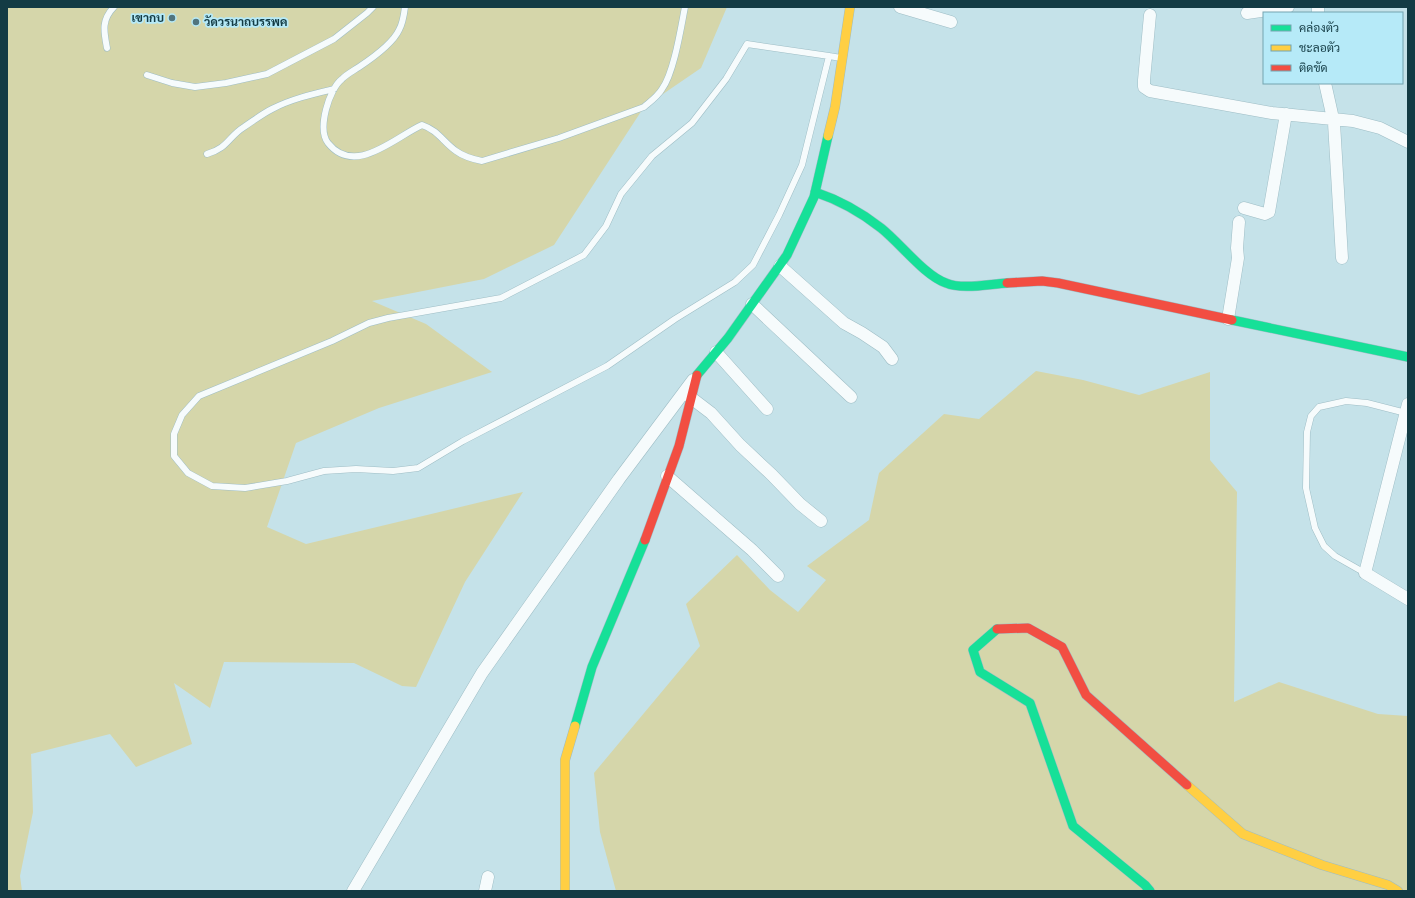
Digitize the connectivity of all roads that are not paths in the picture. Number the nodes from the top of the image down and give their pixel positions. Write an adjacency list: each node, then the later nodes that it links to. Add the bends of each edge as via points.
1 (114, 7): 11 (lane, via 110,10 103,27)
2 (373, 7): 14 (lane, via 334,39 267,74 195,87 172,84)
3 (405, 7): 16 (lane, via 399,32 377,55 341,79)
4 (685, 7): 16 (lane, via 672,66 664,88 656,98 644,107 559,138 482,161 470,159 456,151 432,128 422,125 366,155 351,156 334,150 325,139 324,121)
5 (850, 7): 13 (street)
6 (900, 7): 10 (street)
7 (1288, 7): 8 (street)
8 (1247, 13)
9 (1150, 16): 17 (street, via 1144,87 1150,91)
10 (951, 22)
11 (107, 48)
12 (829, 56): 12 (lane, via 802,165 753,265 735,282 607,366 463,440 418,468 393,471 324,471 245,488 212,486 188,474 174,456 174,434 182,415 199,396 369,323 501,298 584,255 606,226 621,194 652,156 692,123 726,79 747,44); 13 (lane)
13 (843, 58): 21 (street, via 835,107)
14 (147, 75)
15 (1325, 84): 18 (street)
16 (334, 89): 20 (lane, via 306,95 272,109 242,128 224,146)
17 (1286, 114): 18 (street); 22 (street, via 1269,212 1265,214)
18 (1333, 118): 19 (street, via 1380,128); 24 (street)
19 (1408, 142)
20 (207, 154)
21 (815, 192): 25 (street); 27 (street, via 833,198 881,228 935,278 947,284 965,286 1042,281)
22 (1244, 208)
23 (1239, 222): 27 (street, via 1238,258)
24 (1342, 258)
25 (780, 266): 26 (street); 30 (street, via 844,323 883,347)
26 (752, 304): 28 (street); 33 (street)
27 (1228, 319): 29 (street)
28 (716, 352): 31 (street); 34 (street)
29 (1408, 357)
30 (892, 359)
31 (696, 376): 32 (street); 42 (street, via 619,479 482,673)
32 (690, 397): 36 (street, via 679,446); 37 (street, via 710,413 800,504)
33 (851, 398)
34 (767, 409)
35 (1407, 410): 38 (street); 38 (lane, via 1346,401 1319,408 1311,416 1307,432 1306,488 1315,528 1324,546 1335,556)
36 (667, 476): 39 (street); 44 (street, via 646,537 592,667 565,760)
37 (821, 521)
38 (1365, 573): 40 (street)
39 (778, 576)
40 (1408, 599)
41 (488, 877): 43 (street)
42 (353, 891)
43 (485, 891)
44 (565, 891)
45 (1150, 891): 46 (street, via 1145,884 1073,826 1030,703 980,672 973,650 998,628 1028,628 1062,647 1086,695 1243,834 1322,865 1388,885)
46 (1398, 891)

